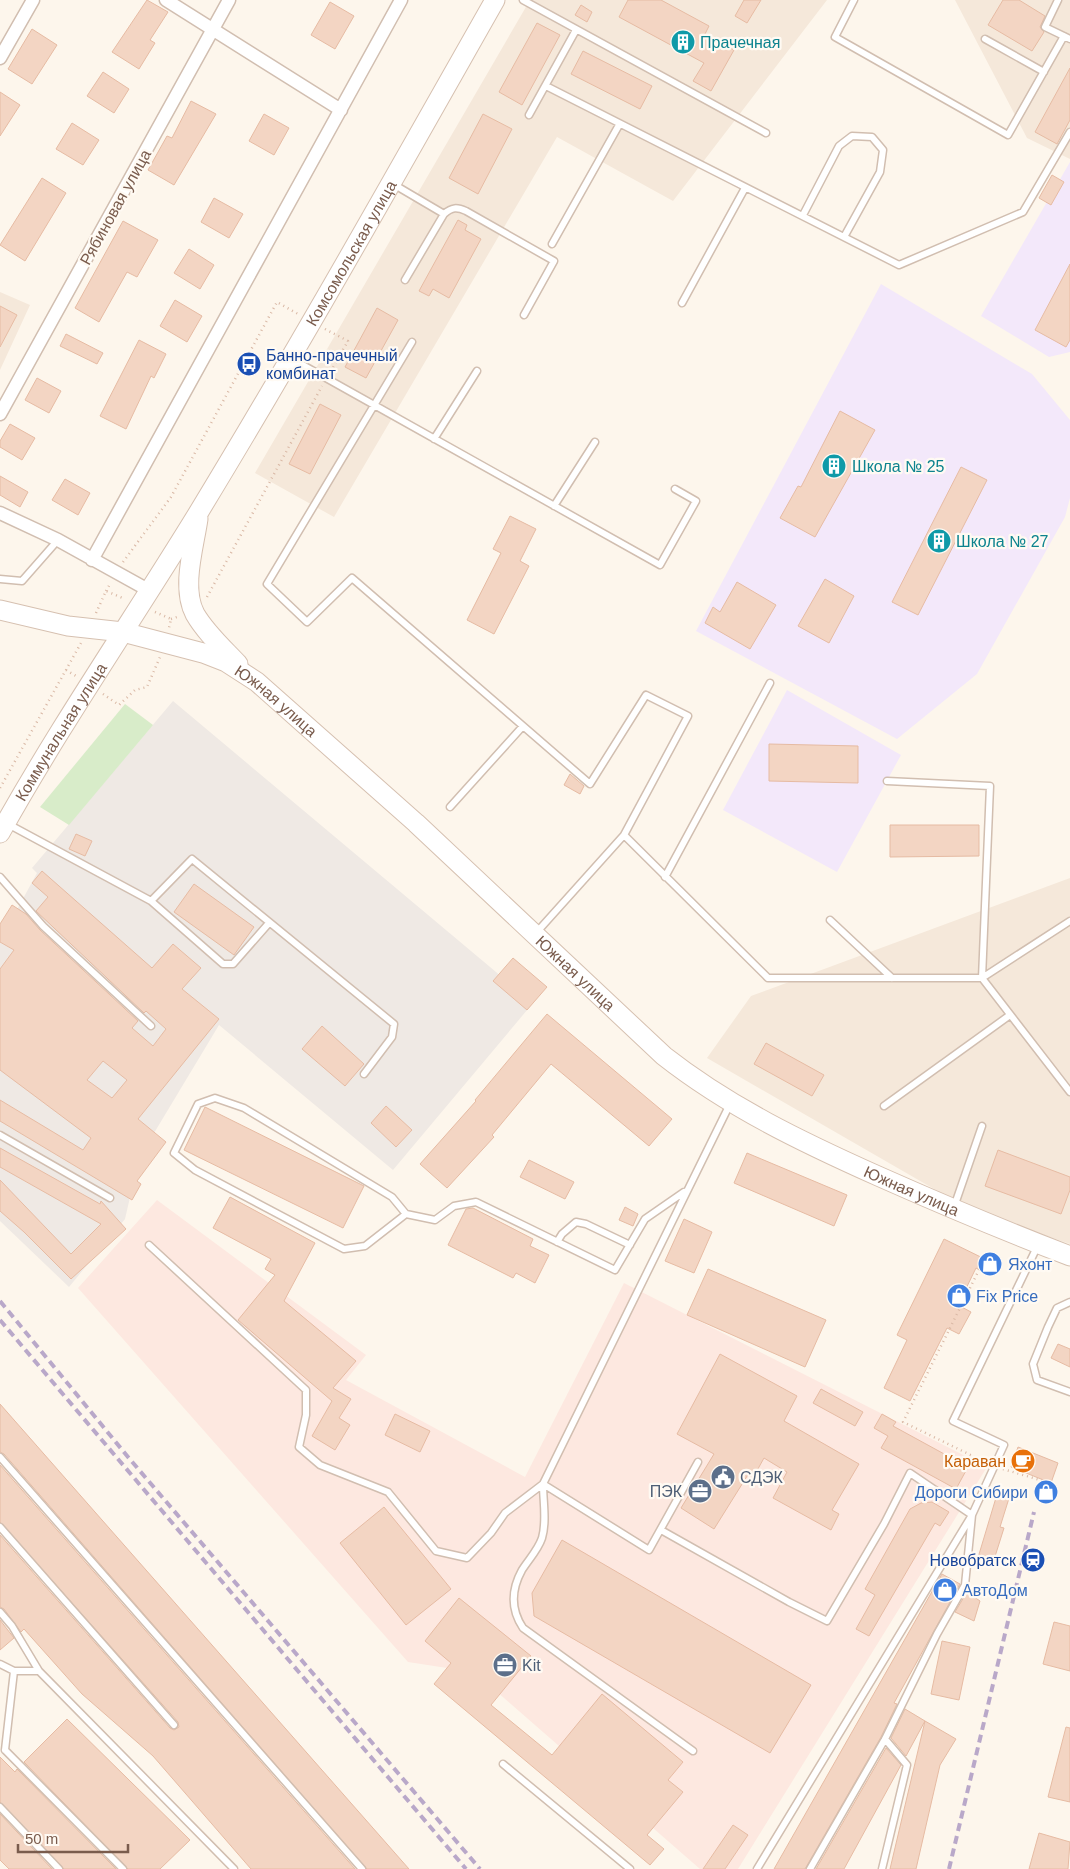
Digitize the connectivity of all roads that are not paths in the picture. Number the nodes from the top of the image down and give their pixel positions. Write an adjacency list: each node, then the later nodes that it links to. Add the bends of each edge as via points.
1 (33, 0): 13 (street)
2 (166, 0): 9 (street)
3 (229, 0): 9 (street, Рябиновая улица)
4 (401, 0): 16 (street)
5 (495, 0): 21 (main road, Комсомольская улица)
6 (523, 0): 10 (lane)
7 (854, 0): 14 (lane, via 835,37 1008,135)
8 (1058, 0): 11 (lane, via 1045,27)
9 (214, 28): 16 (street); 34 (street, Рябиновая улица)
10 (576, 30): 15 (lane); 20 (lane)
11 (1067, 38): 14 (lane)
12 (985, 39): 14 (lane)
13 (0, 58)
14 (1044, 72)
15 (546, 86): 17 (lane); 18 (lane)
16 (341, 110): 42 (street)
17 (529, 115)
18 (619, 125): 22 (lane); 26 (lane)
19 (1070, 132): 25 (lane, via 1023,212 899,264)
20 (766, 133)
21 (392, 183): 23 (lane); 31 (main road, Комсомольская улица)
22 (745, 188): 24 (lane); 28 (lane)
23 (444, 214): 27 (lane); 29 (lane, via 449,209 466,211 554,261)
24 (804, 215): 25 (lane); 25 (lane, via 839,146 852,136 872,137 884,150 880,172)
25 (844, 237)
26 (552, 244)
27 (405, 280)
28 (682, 303)
29 (524, 315)
30 (412, 342): 33 (lane)
31 (291, 358): 33 (lane); 39 (main road, Комсомольская улица)
32 (477, 371): 35 (lane)
33 (373, 404): 35 (lane); 49 (lane, via 267,584 307,622 352,578)
34 (0, 414)
35 (434, 438): 38 (lane)
36 (595, 442): 38 (lane)
37 (675, 489): 38 (lane, via 696,501 660,565)
38 (554, 506)
39 (200, 510): 44 (main road, Комсомольская улица); 47 (main road, via 189,578 194,612 205,629)
40 (0, 513): 41 (street)
41 (58, 540): 42 (street); 43 (lane, via 22,581)
42 (92, 560): 44 (street)
43 (0, 579)
44 (150, 591): 46 (main road, Комсомольская улица)
45 (0, 610): 46 (main road, Южная улица, via 68,626)
46 (123, 632): 47 (main road, Южная улица, via 203,653 226,662); 52 (main road, Коммунальная улица, via 28,782)
47 (257, 682): 60 (main road, Южная улица, via 416,823)
48 (770, 683): 55 (lane)
49 (523, 726): 51 (lane); 53 (lane, via 590,784 646,696 688,716)
50 (887, 781): 62 (lane, via 990,786)
51 (450, 806)
52 (3, 828): 56 (lane)
53 (624, 835): 55 (lane); 60 (lane)
54 (0, 877): 64 (lane, via 44,926)
55 (665, 877): 61 (lane, via 768,978)
56 (151, 902): 59 (lane, via 192,859); 59 (lane, via 223,964 233,964)
57 (830, 920): 61 (lane)
58 (1070, 921): 62 (lane)
59 (269, 922): 65 (lane, via 394,1024 392,1037)
60 (534, 936): 67 (main road, Южная улица, via 664,1056)
61 (892, 978): 62 (lane)
62 (982, 978): 63 (lane)
63 (1010, 1015): 66 (lane); 68 (lane)
64 (151, 1026)
65 (364, 1074)
66 (1070, 1092)
67 (730, 1103): 71 (lane); 73 (main road, Южная улица, via 806,1143)
68 (884, 1106)
69 (982, 1126): 73 (lane)
70 (0, 1135): 72 (lane)
71 (685, 1191): 78 (lane, via 645,1219); 84 (lane)
72 (110, 1198)
73 (954, 1210): 76 (main road, Южная улица)
74 (406, 1214): 74 (lane, via 392,1197 244,1108 215,1098 198,1104 174,1153 195,1170 344,1249 365,1246); 75 (lane, via 435,1220 454,1206 476,1202)
75 (558, 1242): 78 (lane, via 576,1222); 78 (lane, via 615,1270)
76 (1039, 1244): 79 (main road, Южная улица); 85 (lane, via 953,1421 1004,1445)
77 (149, 1245): 84 (lane, via 306,1390 306,1415 299,1447 320,1465 388,1492 436,1551 467,1558 505,1513)
78 (630, 1245)
79 (1069, 1253)
80 (1070, 1302): 81 (lane, via 1057,1308 1033,1364 1037,1380)
81 (1070, 1392)
82 (0, 1456): 101 (lane)
83 (698, 1462): 87 (lane)
84 (543, 1484): 87 (lane, via 649,1550); 94 (lane, via 545,1526 535,1553 521,1571 513,1607 516,1618 524,1628)
85 (972, 1515): 87 (lane, via 910,1473 827,1621); 93 (lane, via 965,1585); 103 (lane)
86 (0, 1528): 92 (lane)
87 (661, 1530)
88 (0, 1612): 91 (lane)
89 (0, 1664): 90 (lane)
90 (14, 1671): 91 (lane); 95 (lane)
91 (39, 1671): 100 (lane)
92 (174, 1725)
93 (885, 1739): 104 (lane); 105 (lane, via 907,1765)
94 (693, 1750)
95 (2, 1751): 99 (lane)
96 (503, 1764): 102 (lane)
97 (0, 1807): 98 (lane)
98 (59, 1869)
99 (123, 1869)
100 (234, 1869)
101 (362, 1869)
102 (630, 1869)
103 (757, 1869)
104 (810, 1869)
105 (882, 1869)

